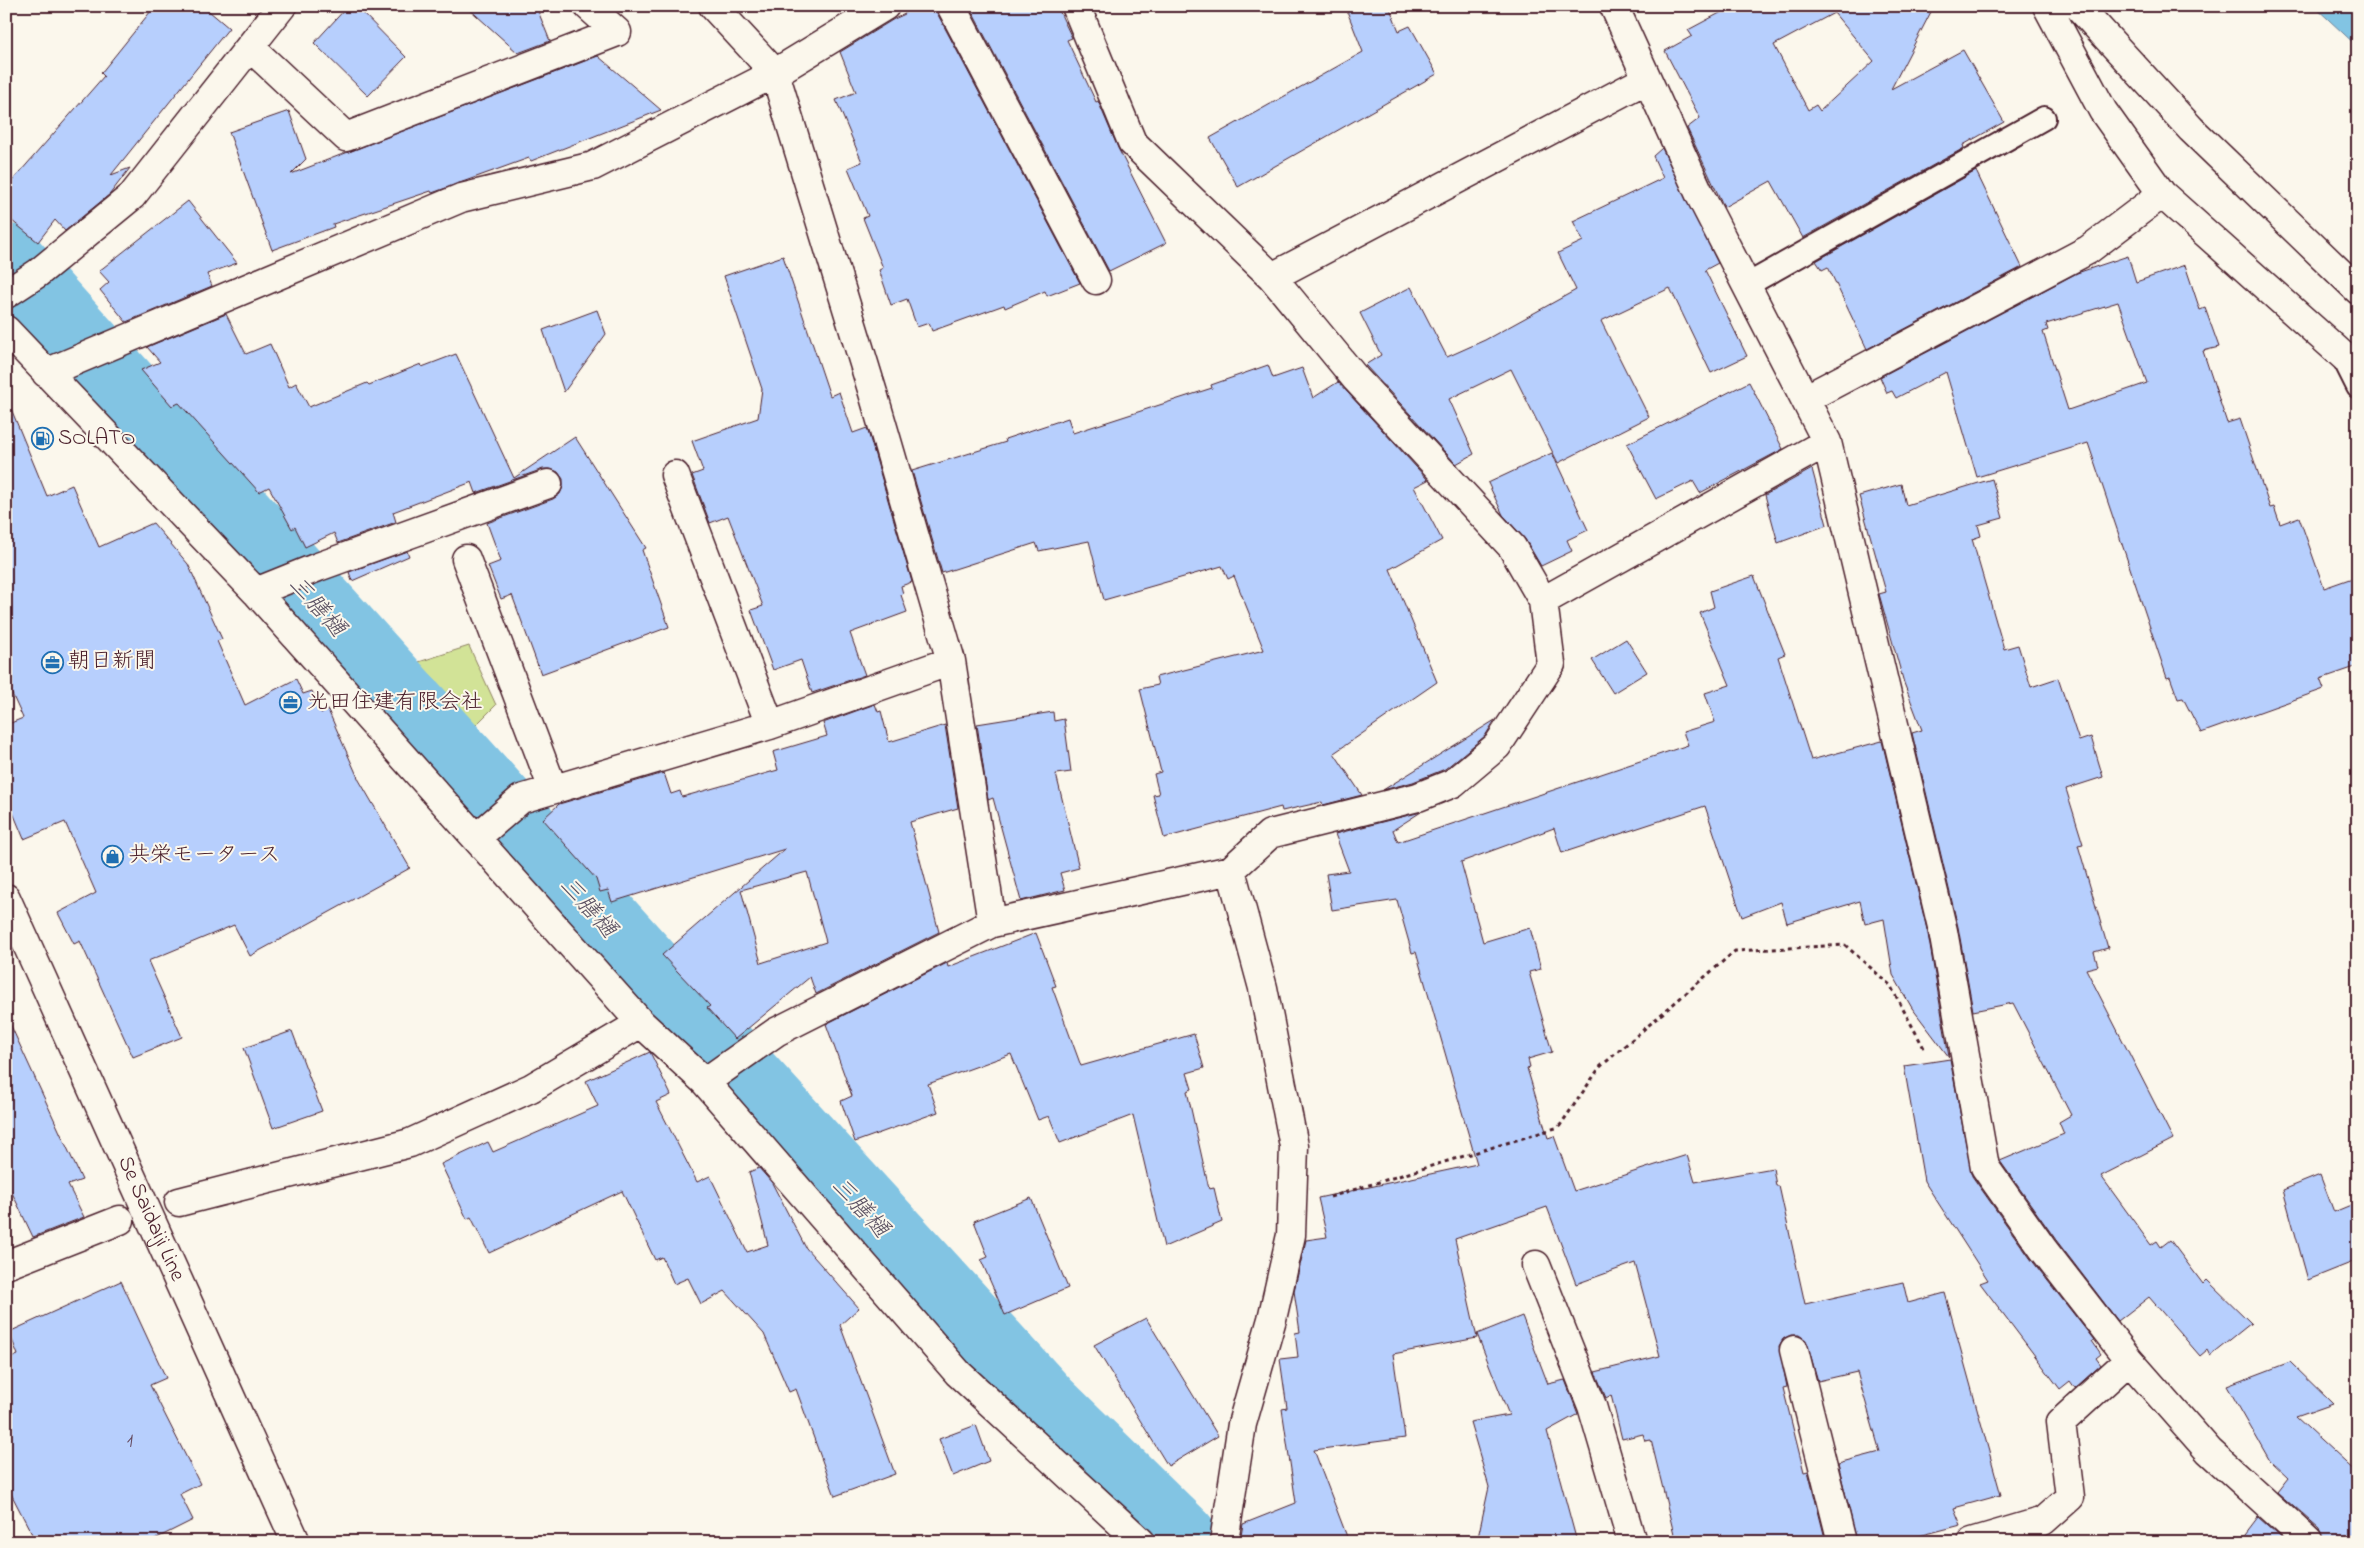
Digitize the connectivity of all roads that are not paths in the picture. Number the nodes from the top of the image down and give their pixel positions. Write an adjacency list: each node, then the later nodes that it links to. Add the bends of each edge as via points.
1 (282, 6): 10 (street)
2 (588, 6): 10 (street, via 617,32 346,136)
3 (713, 6): 11 (street)
4 (950, 6): 16 (street)
5 (1076, 6): 15 (street, via 1132,142)
6 (1614, 6): 12 (street)
7 (2047, 6): 14 (street, via 2103,111)
8 (2078, 6): 18 (street, via 2191,129)
9 (877, 8): 11 (street)
10 (250, 47): 19 (street, via 132,196 38,273)
11 (775, 73): 22 (street, via 593,166 460,198); 31 (street)
12 (1648, 79): 15 (street); 17 (street, via 1701,197)
13 (2044, 118): 17 (lane)
14 (2162, 194): 21 (street); 24 (street, via 2088,250)
15 (1272, 277): 30 (street, via 1356,379 1512,547)
16 (1096, 280)
17 (1747, 285): 24 (street)
18 (2358, 290)
19 (6, 294)
20 (6, 330): 22 (street)
21 (2350, 361): 23 (lane)
22 (57, 369): 29 (street)
23 (2358, 386)
24 (1805, 399): 25 (street)
25 (1827, 442): 30 (street); 45 (street, via 1943,931 1985,1167 2042,1249)
26 (675, 475): 32 (street)
27 (548, 484): 29 (street)
28 (466, 559): 33 (street)
29 (265, 588): 34 (street)
30 (1543, 601): 35 (street, via 1551,664 1497,746 1452,783 1418,796 1270,834)
31 (951, 661): 32 (street); 37 (street)
32 (770, 725): 33 (street)
33 (553, 789): 34 (street, via 521,798)
34 (481, 834): 38 (street)
35 (1231, 870): 37 (street); 48 (street, via 1263,988 1294,1146 1291,1235 1272,1320 1242,1424)
36 (6, 898): 46 (street, Se Saidaiji Line)
37 (992, 923): 39 (street, via 776,1032)
38 (641, 1023): 39 (street); 40 (street, via 531,1088 410,1143)
39 (711, 1078): 47 (street, via 958,1373)
40 (179, 1202)
41 (120, 1220): 42 (street)
42 (6, 1265)
43 (1536, 1265): 49 (street, via 1592,1406)
44 (1794, 1350): 50 (street)
45 (2129, 1360): 51 (street, via 2061,1422 2070,1497 2043,1521); 52 (street, via 2209,1451)
46 (296, 1542)
47 (1141, 1542)
48 (1224, 1542)
49 (1632, 1542)
50 (1842, 1542)
51 (1972, 1542)
52 (2309, 1542)

